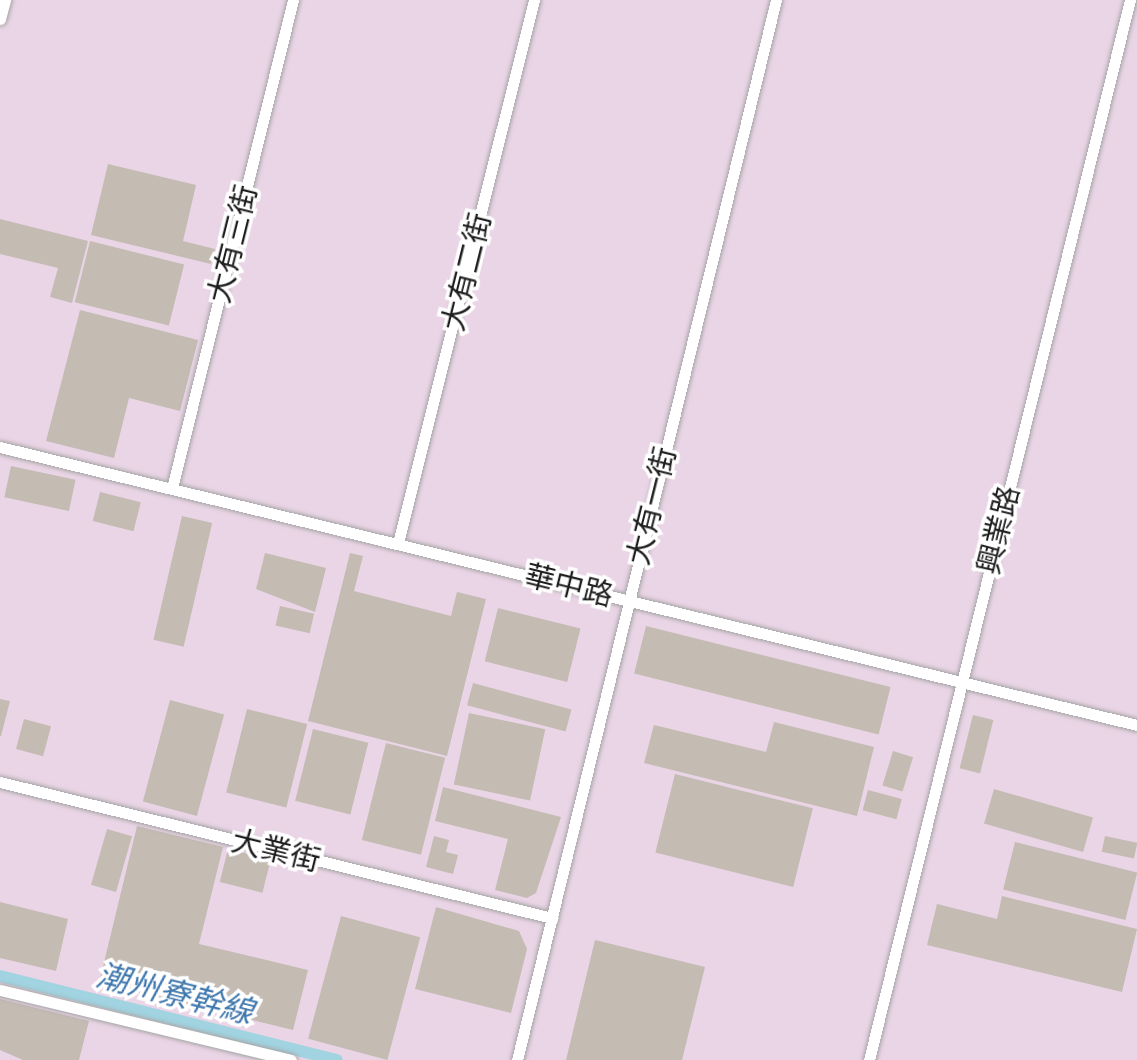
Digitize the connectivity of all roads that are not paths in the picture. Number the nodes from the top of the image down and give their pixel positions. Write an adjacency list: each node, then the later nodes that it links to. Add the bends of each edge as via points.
1 (5, 0): 6 (street)
2 (293, 0): 8 (street, 大有三街)
3 (534, 0): 9 (street, 大有二街)
4 (776, 0): 10 (street, 大有一街)
5 (1130, 0): 11 (street, 興業路)
6 (0, 19)
7 (0, 447): 8 (street, 華中路)
8 (172, 488): 9 (street, 華中路)
9 (398, 543): 10 (street, 華中路)
10 (628, 599): 11 (street, 華中路); 14 (street, 大有一街)
11 (960, 680): 12 (street, 華中路); 18 (street, 興業路)
12 (1137, 725)
13 (0, 782): 14 (street, 大業街)
14 (552, 918): 17 (street, 大有一街)
15 (0, 990): 16 (street)
16 (291, 1060)
17 (517, 1060)
18 (869, 1060)

